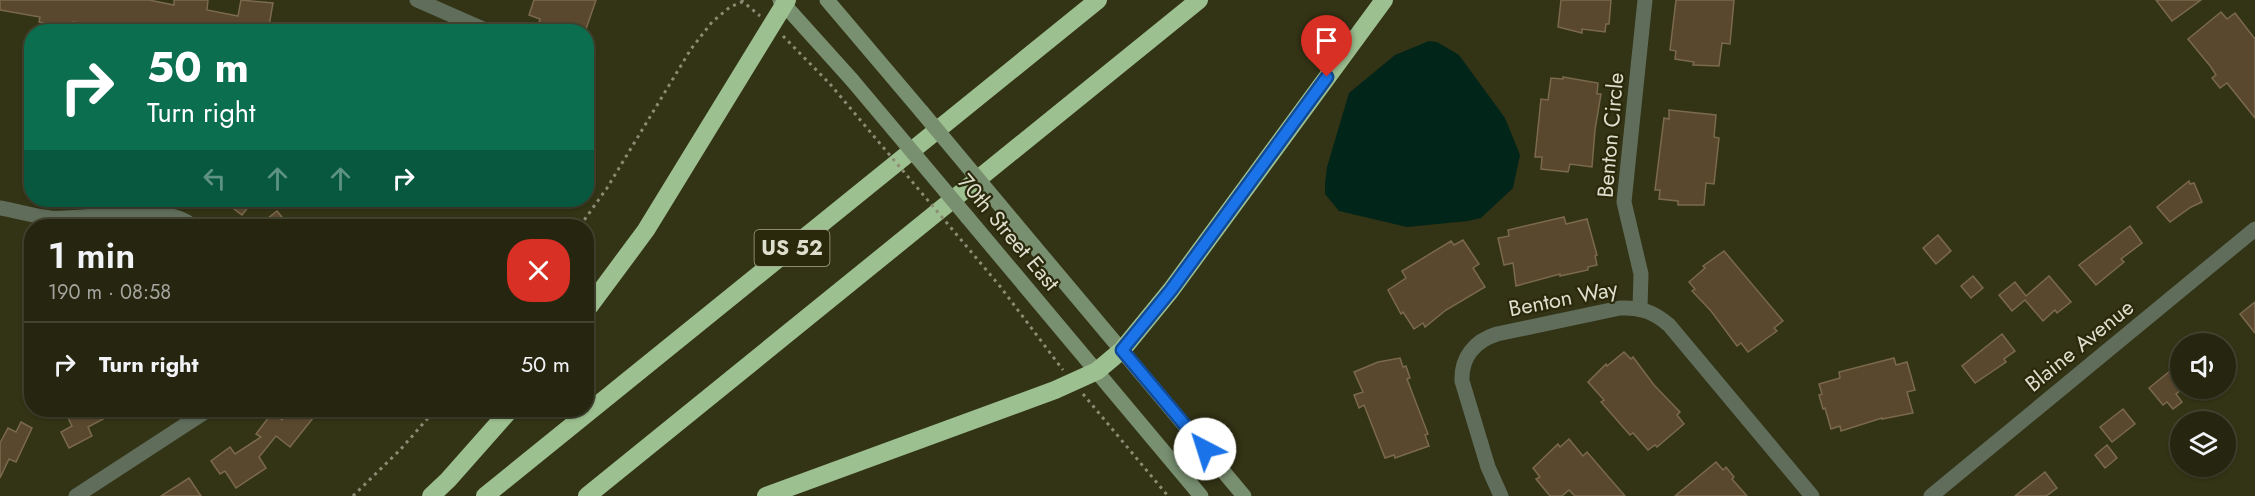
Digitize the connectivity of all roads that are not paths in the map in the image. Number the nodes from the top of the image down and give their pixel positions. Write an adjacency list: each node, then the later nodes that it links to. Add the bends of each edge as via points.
1 (417, 0): 8 (street)
2 (827, 0): 14 (main road, 70th Street East, bridge)
3 (1098, 0): 16 (highway, US 52)
4 (1199, 0): 23 (highway, US 52)
5 (1384, 0): 14 (highway, via 1171,290)
6 (1645, 0): 13 (street, Benton Circle, via 1624,202 1641,274)
7 (783, 1): 12 (highway, via 646,230); 15 (main road, 70th Street East, bridge)
8 (472, 24)
9 (0, 208): 10 (street, via 52,218 149,213)
10 (181, 219)
11 (2255, 229): 29 (street, Blaine Avenue)
12 (594, 300)
13 (1640, 308): 27 (street, Benton Way, via 1620,308 1497,334 1481,340 1468,354 1462,381); 28 (street, Benton Way, via 1669,325)
14 (1122, 350): 15 (highway); 26 (main road, 70th Street East)
15 (1097, 371): 24 (highway); 25 (main road, 70th Street East)
16 (594, 408)
17 (197, 417): 20 (street)
18 (504, 417): 21 (highway)
19 (583, 417): 22 (highway, US 52)
20 (76, 496)
21 (431, 496)
22 (485, 496)
23 (587, 496)
24 (766, 496)
25 (1201, 496)
26 (1244, 496)
27 (1501, 496)
28 (1812, 496)
29 (1931, 496)

